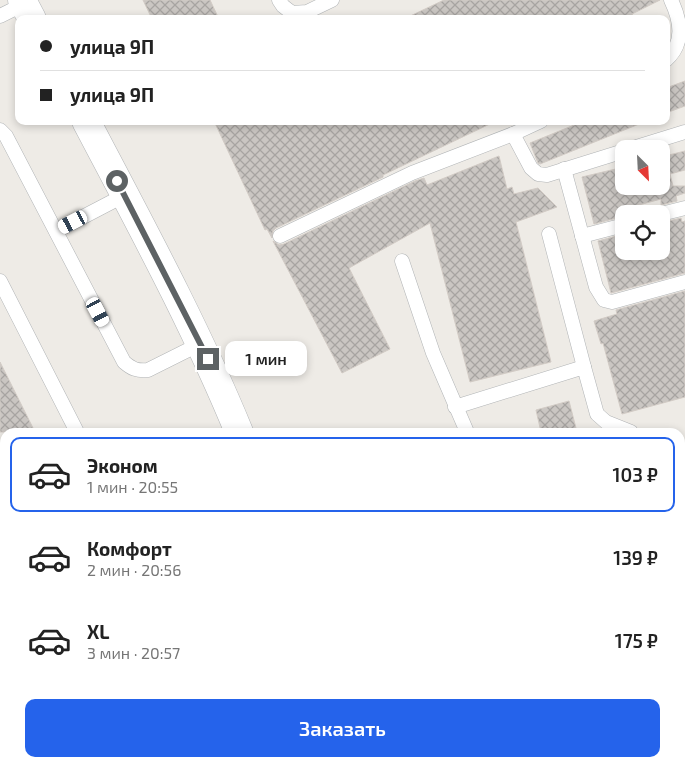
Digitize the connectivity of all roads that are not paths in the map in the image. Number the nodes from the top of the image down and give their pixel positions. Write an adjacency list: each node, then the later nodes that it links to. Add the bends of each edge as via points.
1 (279, 0): 2 (lane, via 292,13 307,12)
2 (332, 0)
3 (671, 0): 6 (lane, via 680,28 678,44)
4 (28, 6): 5 (lane)
5 (0, 16)
6 (670, 55)
7 (88, 125): 15 (street)
8 (532, 125): 11 (lane)
9 (0, 130): 19 (lane)
10 (685, 132): 12 (lane)
11 (513, 134): 14 (lane, via 530,168 538,174); 21 (lane, via 412,172)
12 (659, 140)
13 (615, 154): 14 (lane)
14 (564, 169): 22 (lane)
15 (125, 195): 19 (lane); 26 (street)
16 (685, 208): 17 (lane)
17 (670, 212)
18 (615, 227): 22 (lane)
19 (56, 231): 26 (lane, via 124,362 131,368 148,370)
20 (548, 234): 27 (lane)
21 (280, 236)
22 (582, 236): 25 (lane, via 596,287 604,300 612,302)
23 (402, 261): 28 (lane, via 432,352)
24 (0, 281): 29 (lane)
25 (685, 282)
26 (200, 344): 30 (street)
27 (584, 367): 28 (lane); 32 (lane, via 597,414)
28 (455, 407): 31 (lane)
29 (75, 428)
30 (237, 428)
31 (465, 428)
32 (621, 428)

